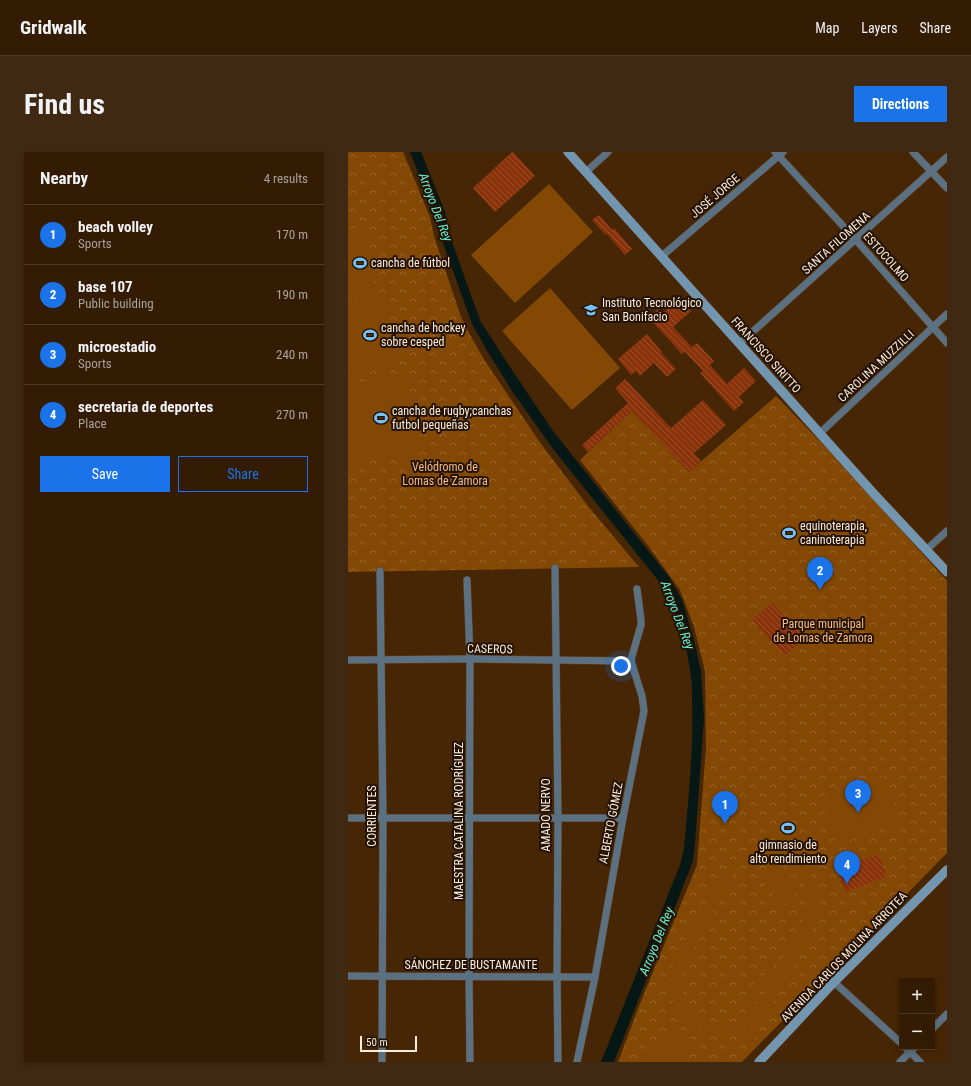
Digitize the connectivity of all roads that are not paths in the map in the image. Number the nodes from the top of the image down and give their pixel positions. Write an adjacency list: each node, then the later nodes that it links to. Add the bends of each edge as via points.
1 (568, 152): 7 (street, FRANCISCO SIRITTO)
2 (608, 152): 7 (street)
3 (913, 152): 6 (street)
4 (779, 153): 9 (street, ESTOCOLMO); 10 (street, JOSÉ JORGE)
5 (947, 157): 6 (street, SANTA FILOMENA)
6 (932, 171): 8 (street); 9 (street, SANTA FILOMENA)
7 (586, 172): 10 (street, FRANCISCO SIRITTO)
8 (947, 188)
9 (856, 240): 12 (street, ESTOCOLMO); 14 (street, SANTA FILOMENA)
10 (662, 256): 14 (street, FRANCISCO SIRITTO)
11 (947, 314): 12 (street, CAROLINA MUZZILLI)
12 (933, 327): 13 (street, ESTOCOLMO); 15 (street, CAROLINA MUZZILLI)
13 (947, 342)
14 (739, 344): 15 (street, FRANCISCO SIRITTO)
15 (820, 434): 17 (street, FRANCISCO SIRITTO)
16 (947, 532): 17 (street)
17 (926, 550): 20 (street, FRANCISCO SIRITTO)
18 (555, 568): 26 (street, AMADO NERVO)
19 (380, 571): 25 (street, CORRIENTES)
20 (947, 572)
21 (468, 580): 23 (street, MAESTRA CATALINA RODRÍGUEZ)
22 (637, 589): 27 (street, via 641,625)
23 (470, 659): 25 (street, CASEROS); 26 (street, CASEROS); 30 (street, MAESTRA CATALINA RODRÍGUEZ)
24 (348, 660): 25 (street, CASEROS)
25 (381, 660): 29 (street, CORRIENTES)
26 (556, 661): 27 (street, CASEROS); 31 (street, AMADO NERVO)
27 (631, 661): 32 (street, ALBERTO GÓMEZ, via 644,711)
28 (348, 818): 29 (street)
29 (383, 818): 30 (street); 35 (street, CORRIENTES)
30 (470, 818): 31 (street); 36 (street, MAESTRA CATALINA RODRÍGUEZ)
31 (558, 818): 32 (street); 37 (street, AMADO NERVO)
32 (623, 818): 38 (street, ALBERTO GÓMEZ)
33 (947, 870): 39 (street, AVENIDA CARLOS MOLINA ARROTEA)
34 (348, 976): 35 (street, SÁNCHEZ DE BUSTAMANTE)
35 (383, 976): 36 (street, SÁNCHEZ DE BUSTAMANTE); 45 (street, CORRIENTES)
36 (469, 976): 37 (street, SÁNCHEZ DE BUSTAMANTE); 46 (street, MAESTRA CATALINA RODRÍGUEZ)
37 (557, 976): 38 (street, SÁNCHEZ DE BUSTAMANTE); 47 (street, AMADO NERVO)
38 (595, 977): 48 (street, ALBERTO GÓMEZ)
39 (834, 982): 42 (street); 49 (street, AVENIDA CARLOS MOLINA ARROTEA)
40 (947, 1014): 41 (street)
41 (935, 1026)
42 (899, 1041)
43 (909, 1050): 50 (street)
44 (911, 1050): 51 (street)
45 (382, 1062)
46 (470, 1062)
47 (558, 1062)
48 (577, 1062)
49 (759, 1062)
50 (900, 1062)
51 (920, 1062)

